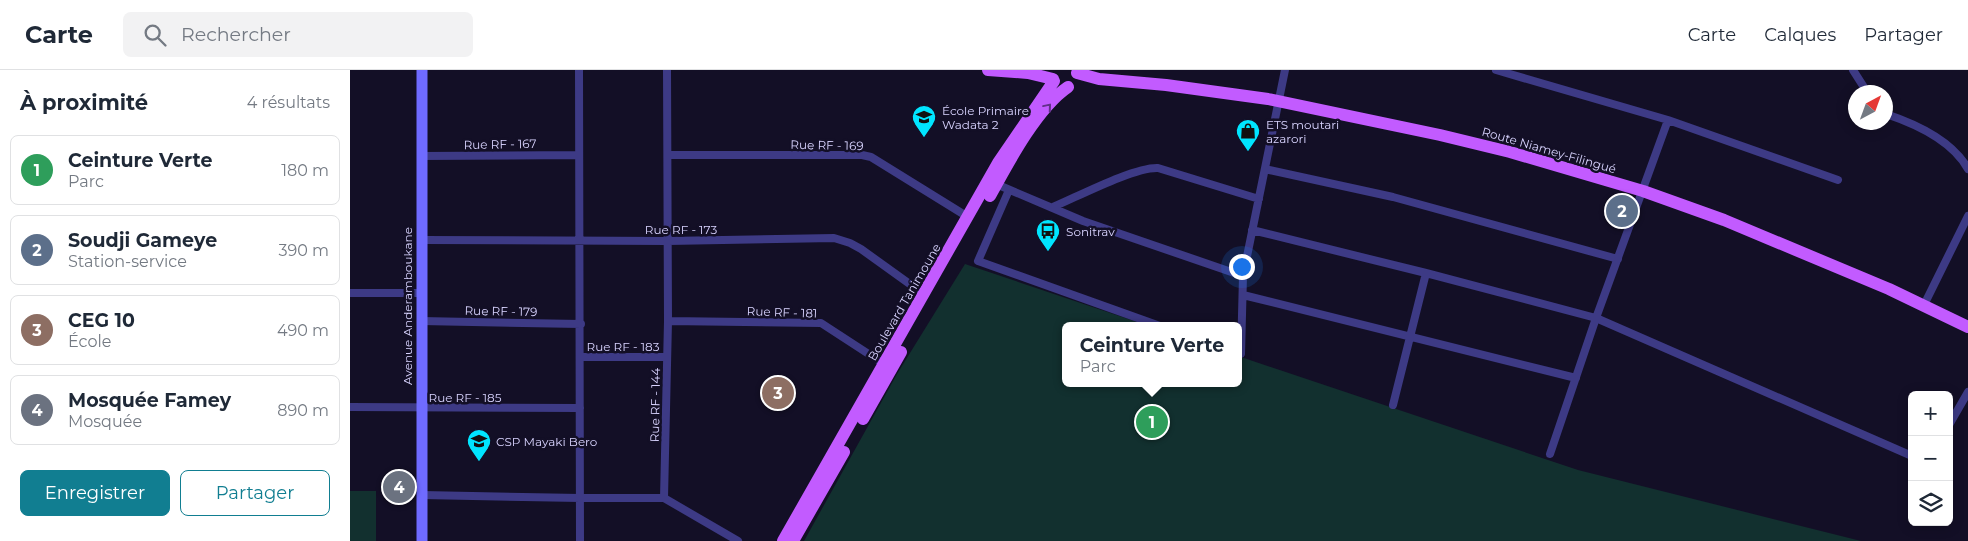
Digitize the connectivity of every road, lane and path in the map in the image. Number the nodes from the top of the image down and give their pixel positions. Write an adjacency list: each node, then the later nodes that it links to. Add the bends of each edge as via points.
1 (422, 70): 19 (street, Avenue Anderamboukane)
2 (579, 70): 17 (street)
3 (667, 70): 18 (street, Rue RF - 144)
4 (990, 70): 8 (main road)
5 (1285, 70): 14 (street)
6 (1496, 70): 16 (street)
7 (1852, 70): 12 (street)
8 (1034, 71): 11 (main road)
9 (1077, 71): 10 (main road, Route Niamey-Filingué); 13 (main road, via 1077,80)
10 (1096, 74): 13 (main road, Route Niamey-Filingué); 14 (main road, Route Niamey-Filingué)
11 (1054, 76): 13 (main road, via 1060,86); 29 (main road, Boulevard Tanimoune)
12 (1862, 85)
13 (1071, 86): 23 (main road, Boulevard Tanimoune, one-way to 13, via 1031,128)
14 (1279, 101): 20 (street); 25 (main road, Route Niamey-Filingué, via 1484,146)
15 (1893, 117): 21 (street, via 1930,132 1962,158)
16 (1668, 120): 22 (street); 25 (street)
17 (579, 155): 19 (street, Rue RF - 167); 31 (street)
18 (668, 155): 29 (street, Rue RF - 169, via 862,155 871,157); 33 (street, Rue RF - 144)
19 (421, 156): 32 (street, Avenue Anderamboukane)
20 (1265, 169): 26 (street); 34 (street, via 1392,197)
21 (1968, 169)
22 (1838, 180)
23 (996, 184): 24 (street); 50 (main road, Boulevard Tanimoune)
24 (1009, 190): 27 (street); 45 (street, via 978,261)
25 (1643, 191): 34 (street); 41 (main road, Route Niamey-Filingué, via 1724,220)
26 (1259, 199): 27 (street, via 1151,168); 30 (street)
27 (1053, 207): 36 (street, via 1083,221)
28 (1968, 216): 41 (street)
29 (968, 217): 39 (main road, Boulevard Tanimoune)
30 (1252, 230): 35 (street); 36 (street)
31 (580, 239): 32 (street, Rue RF - 173); 33 (street, Rue RF - 173); 47 (street)
32 (421, 240): 38 (street, Avenue Anderamboukane)
33 (668, 241): 39 (street, Rue RF - 173, via 834,238 861,249); 44 (street, Rue RF - 144)
34 (1618, 259): 42 (street)
35 (1426, 273): 42 (street); 49 (street)
36 (1243, 276): 40 (street)
37 (350, 293): 38 (street)
38 (421, 293): 43 (street, Avenue Anderamboukane)
39 (925, 295): 50 (main road, Boulevard Tanimoune)
40 (1243, 295): 46 (street); 49 (street)
41 (1924, 305): 48 (main road, Route Niamey-Filingué)
42 (1596, 318): 54 (street); 62 (street)
43 (421, 321): 47 (street, Rue RF - 179); 58 (street, Avenue Anderamboukane)
44 (668, 321): 51 (street, Rue RF - 144); 53 (street, Rue RF - 181, via 821,324)
45 (1149, 322)
46 (1241, 322)
47 (581, 324): 52 (street)
48 (1968, 326)
49 (1410, 336): 54 (street); 56 (street)
50 (899, 347): 53 (main road, Boulevard Tanimoune); 70 (main road, Boulevard Tanimoune)
51 (667, 357): 52 (street, Rue RF - 183); 65 (street, Rue RF - 144)
52 (580, 358): 59 (street)
53 (884, 364): 69 (main road, Boulevard Tanimoune)
54 (1576, 378): 61 (street)
55 (1968, 392): 60 (street)
56 (1393, 405)
57 (350, 407): 58 (street, Rue RF - 185)
58 (422, 408): 59 (street, Rue RF - 185); 63 (street, Avenue Anderamboukane)
59 (580, 408): 64 (street)
60 (1953, 418)
61 (1550, 454)
62 (1908, 454)
63 (422, 495): 64 (street); 66 (street, Avenue Anderamboukane)
64 (580, 498): 65 (street); 67 (street)
65 (664, 498): 68 (street)
66 (422, 541)
67 (580, 541)
68 (738, 541)
69 (783, 541)
70 (793, 541)

